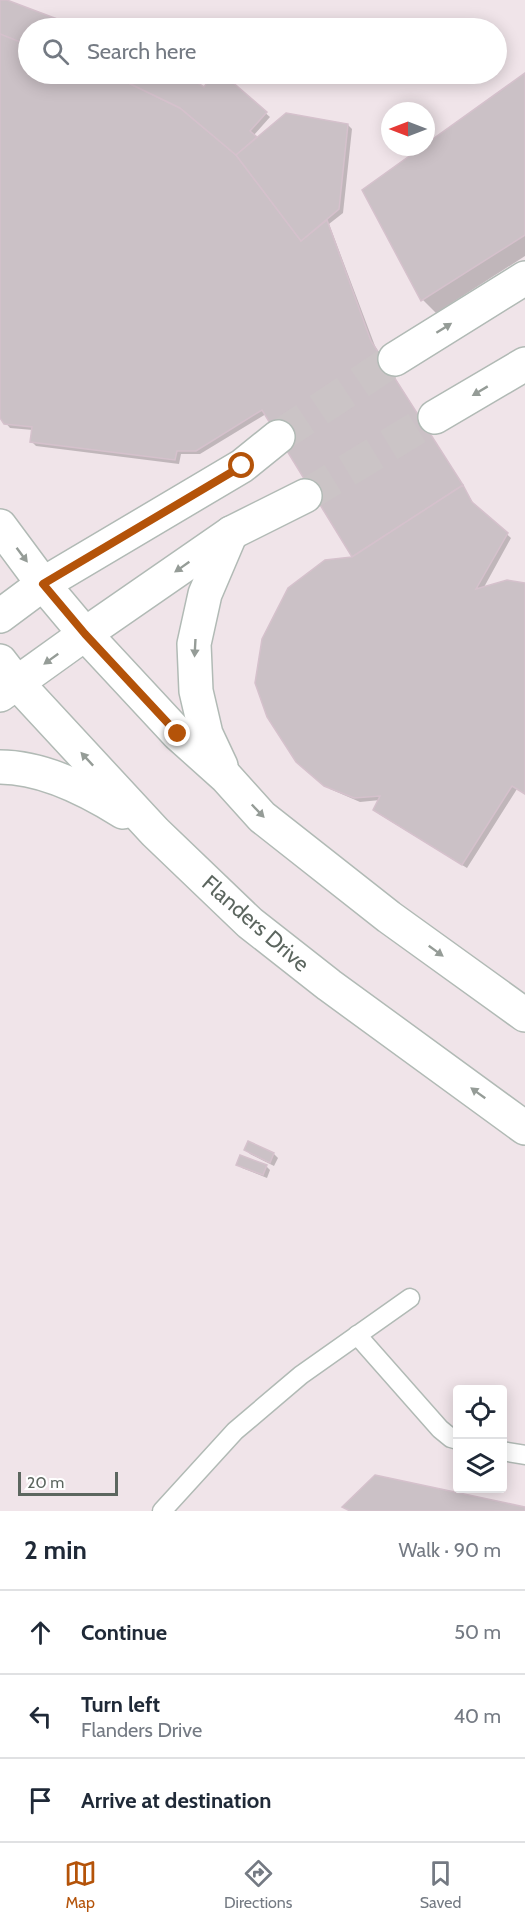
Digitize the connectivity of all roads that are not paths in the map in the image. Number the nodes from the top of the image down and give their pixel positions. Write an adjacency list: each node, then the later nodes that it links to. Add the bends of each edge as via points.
1 (525, 278): 2 (street, one-way to 1)
2 (395, 359)
3 (525, 364): 4 (street, one-way to 4)
4 (435, 417)
5 (278, 437): 9 (street, via 242,466)
6 (305, 496): 8 (street, Flanders Drive)
7 (0, 526): 9 (street, one-way to 9)
8 (231, 533): 11 (street, Flanders Drive, one-way to 11); 14 (street, one-way to 14, via 205,594 194,644 196,691 206,734)
9 (43, 584): 10 (street); 11 (street)
10 (0, 616)
11 (85, 634): 12 (street, Flanders Drive, one-way to 12); 14 (street, via 178,734)
12 (6, 680): 15 (street, Flanders Drive, one-way to 12)
13 (0, 767): 15 (street, via 15,767 80,788)
14 (226, 777): 16 (street, one-way to 16, via 262,817 389,917)
15 (155, 832): 17 (street, Flanders Drive, one-way to 15, via 250,923)
16 (525, 1015)
17 (525, 1128)
18 (410, 1298): 19 (lane)
19 (357, 1335): 20 (lane, via 440,1429); 23 (lane, via 301,1375 235,1431)
20 (454, 1439)
21 (507, 1452): 22 (lane)
22 (525, 1455)
23 (162, 1511)

